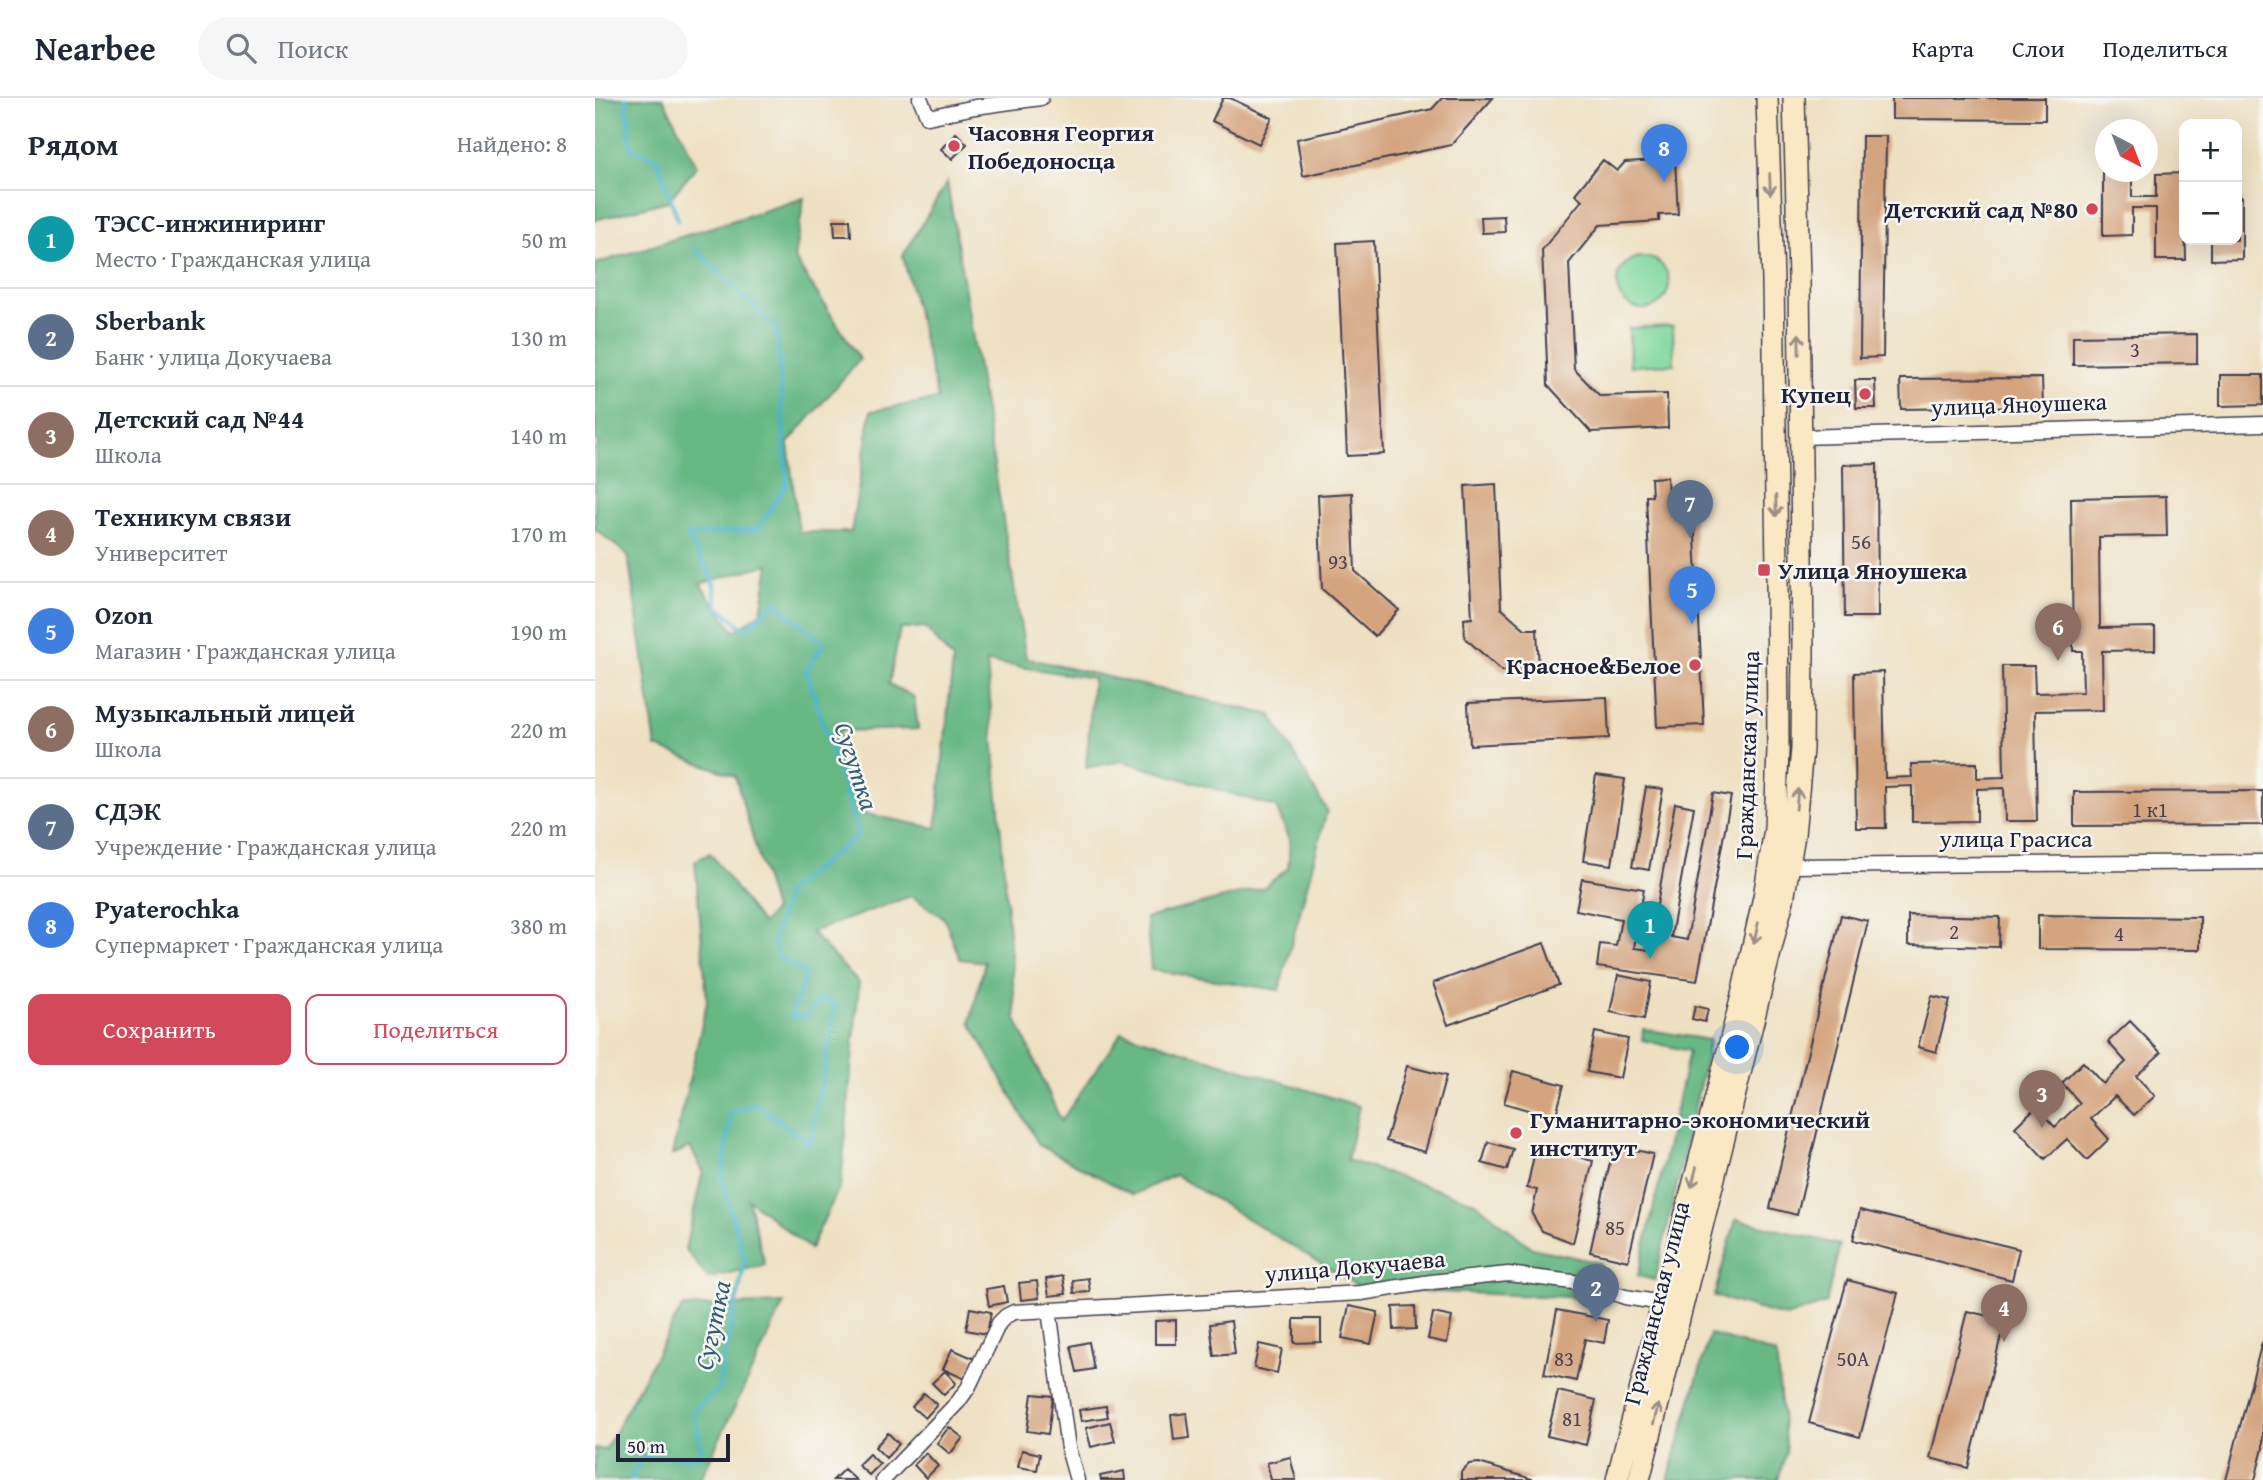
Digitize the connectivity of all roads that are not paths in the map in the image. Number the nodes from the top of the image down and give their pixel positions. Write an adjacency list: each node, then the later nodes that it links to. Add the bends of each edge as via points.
1 (920, 98): 2 (street, via 928,117)
2 (1041, 98)
3 (1767, 98): 7 (main road, Гражданская улица, one-way to 7)
4 (1794, 98): 6 (main road, Гражданская улица, one-way to 4)
5 (2263, 424): 6 (street, улица Яноушека)
6 (1800, 437): 7 (main road, улица Яноушека); 9 (main road, Гражданская улица, one-way to 6, via 1802,748)
7 (1776, 438): 9 (main road, Гражданская улица, one-way to 9, via 1775,829)
8 (2263, 862): 9 (street, улица Грасиса)
9 (1780, 866): 10 (main road, Гражданская улица, one-way to 10); 15 (main road, Гражданская улица, one-way to 9, via 1778,922)
10 (1662, 1303): 11 (street, улица Докучаева, via 1625,1297 1589,1284 1508,1274 1361,1293); 14 (main road, Гражданская улица)
11 (1049, 1310): 12 (street, улица Докучаева, via 1014,1312 999,1323 968,1388); 13 (street, via 1068,1448)
12 (883, 1480)
13 (1077, 1480)
14 (1617, 1480)
15 (1639, 1480)

